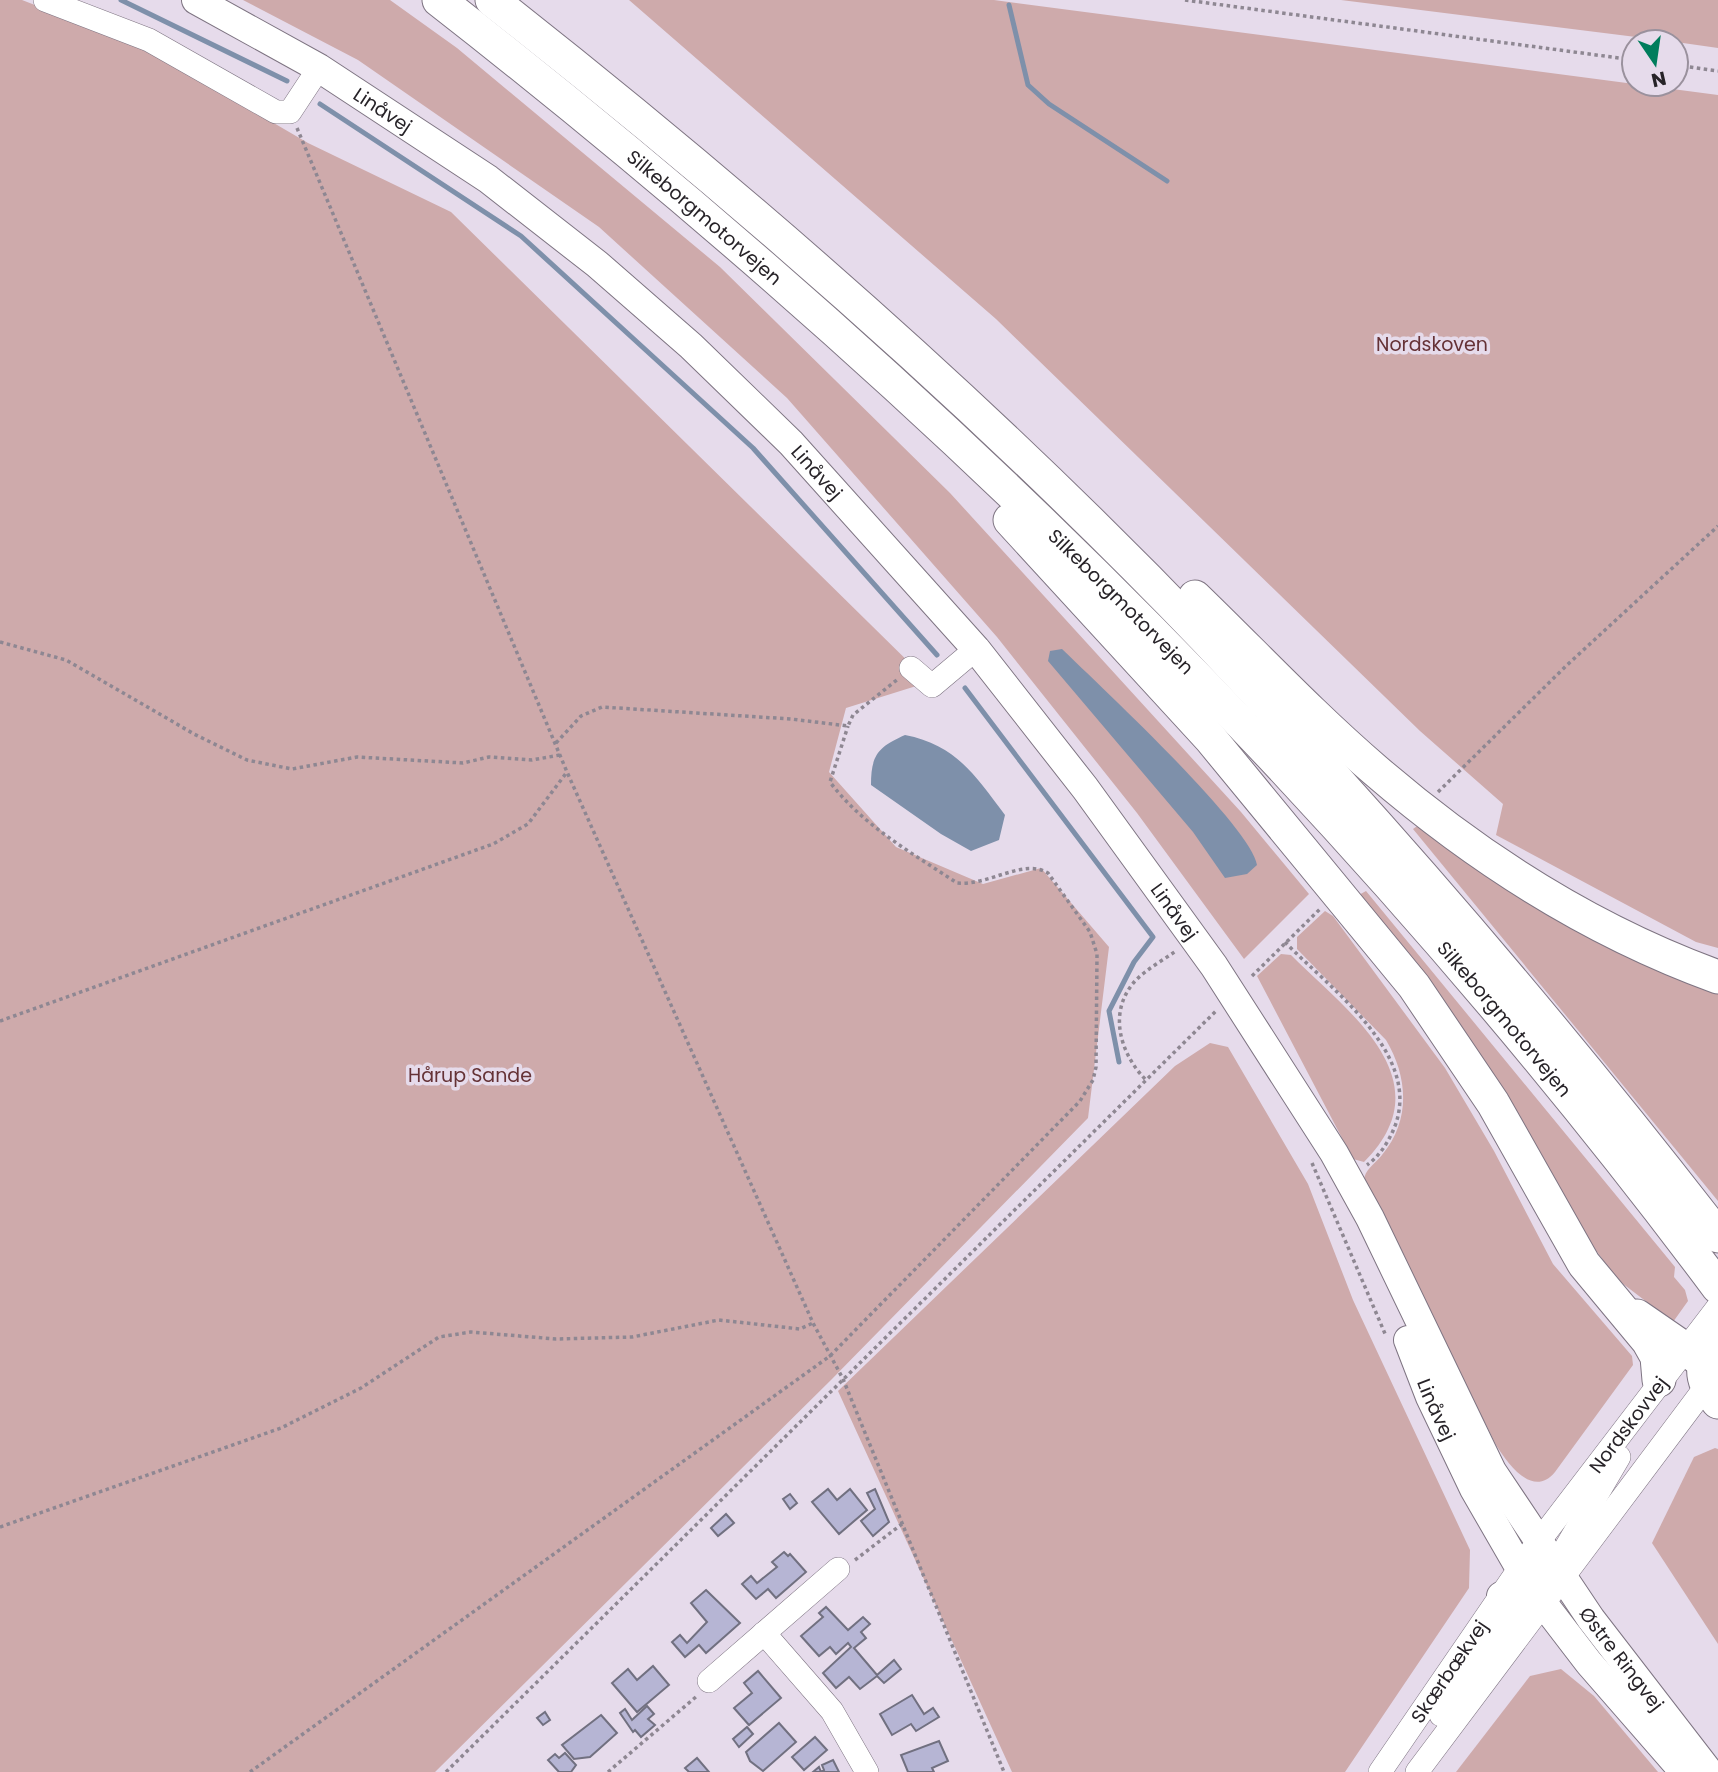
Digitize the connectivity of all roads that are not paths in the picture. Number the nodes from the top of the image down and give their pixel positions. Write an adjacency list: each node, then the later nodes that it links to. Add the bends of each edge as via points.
1 (45, 0): 5 (street, via 149,40 276,112 290,112)
2 (196, 0): 5 (main road, Linåvej)
3 (439, 0): 7 (highway, Silkeborgmotorvejen, via 562,96)
4 (492, 0): 6 (highway, Silkeborgmotorvejen)
5 (319, 68): 8 (main road, Linåvej, via 488,179 597,264 691,346 790,443)
6 (742, 203): 10 (highway, via 1023,433 1372,768 1433,818 1568,910); 12 (highway, Silkeborgmotorvejen, via 944,383 1238,673 1521,989)
7 (768, 269): 13 (highway, Silkeborgmotorvejen, via 1053,532 1299,786 1507,1022); 14 (highway, via 1157,679 1371,930 1463,1054 1577,1253)
8 (976, 649): 9 (street, via 932,686); 11 (main road, Linåvej, via 1214,965)
9 (911, 668)
10 (1718, 977)
11 (1294, 1093): 18 (main road, Linåvej, via 1335,1153 1364,1208); 18 (main road, Linåvej, via 1421,1368 1439,1393 1484,1485)
12 (1718, 1236)
13 (1718, 1287)
14 (1612, 1298): 15 (highway); 16 (highway, via 1657,1357)
15 (1710, 1355): 16 (street, Nordskovvej); 18 (street, Nordskovvej)
16 (1659, 1380): 18 (street, Nordskovvej, via 1624,1449)
17 (838, 1569): 20 (street)
18 (1541, 1575): 19 (main road); 22 (main road, Østre Ringvej, via 1591,1619); 25 (street, via 1429,1733); 26 (street, Skærbækvej)
19 (1501, 1596): 24 (street, Skærbækvej)
20 (764, 1633): 21 (street); 23 (street, via 832,1711)
21 (709, 1681)
22 (1688, 1761): 27 (main road, Østre Ringvej)
23 (867, 1772)
24 (1380, 1772)
25 (1408, 1772)
26 (1417, 1772)
27 (1709, 1772)

